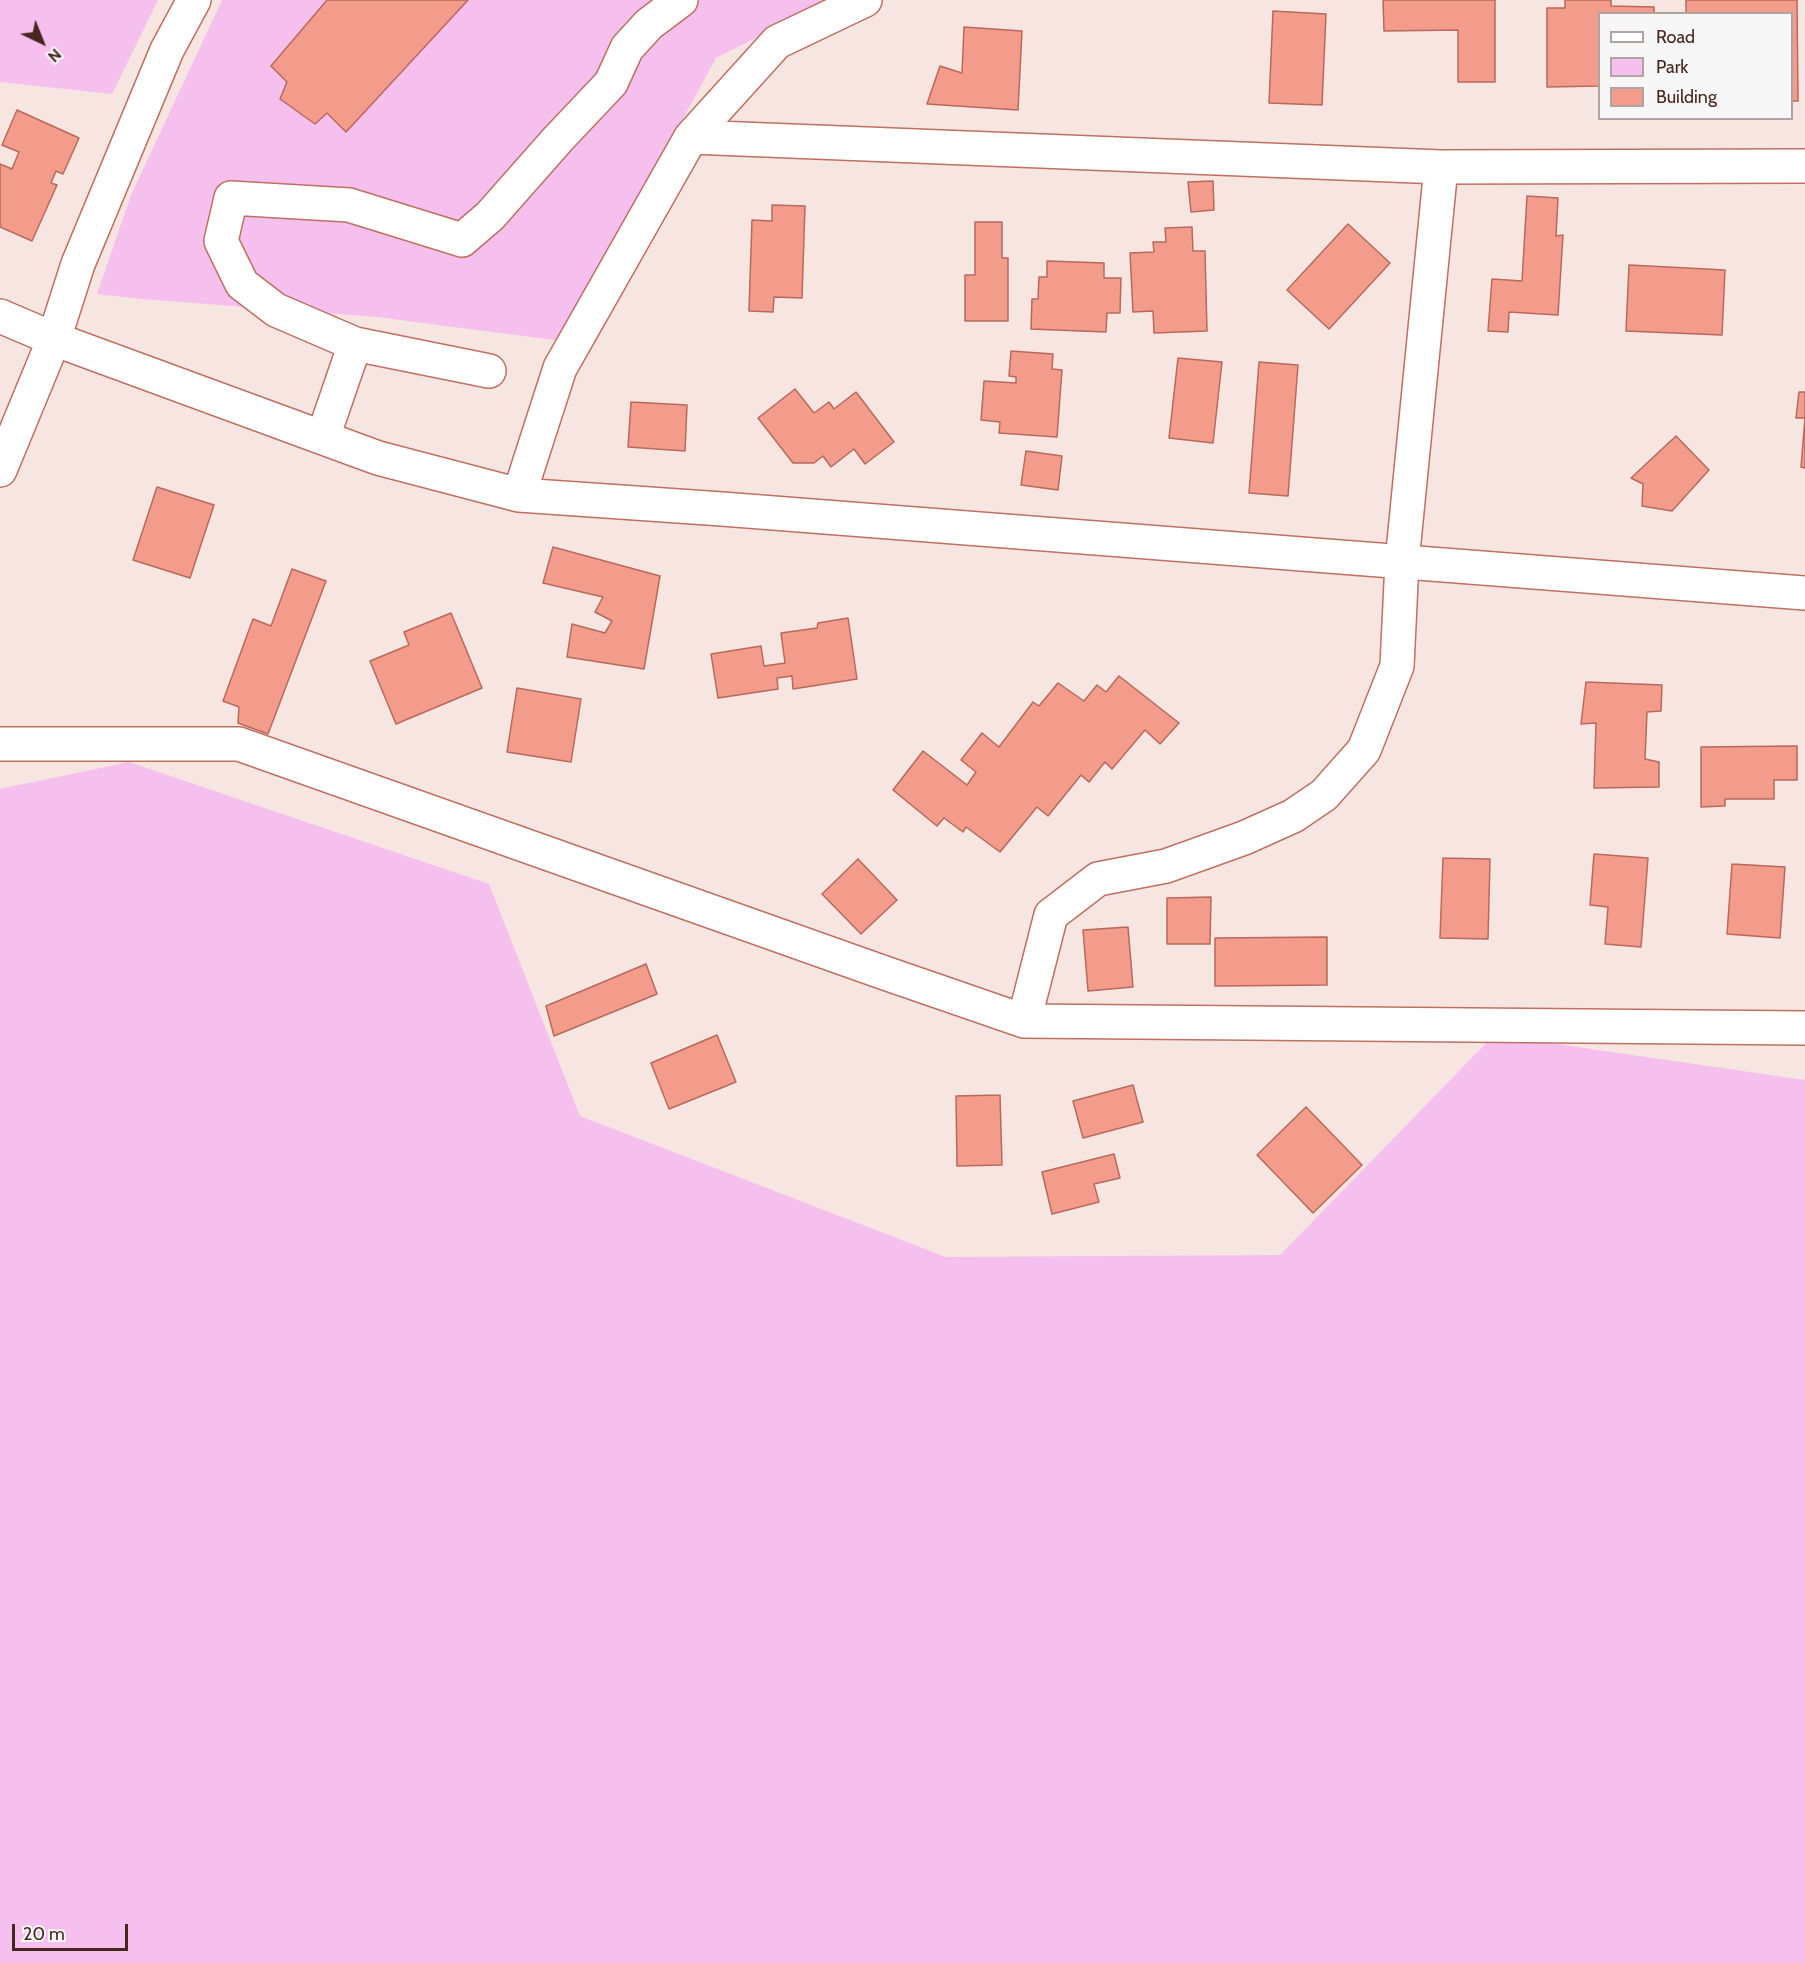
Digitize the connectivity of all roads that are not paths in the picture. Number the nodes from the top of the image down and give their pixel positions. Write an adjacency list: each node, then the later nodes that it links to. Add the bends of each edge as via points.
1 (194, 0): 8 (street, via 167,50 78,264)
2 (681, 0): 9 (street, via 634,40 612,83 490,216 462,240 349,205 231,198 221,241 242,284 276,310)
3 (865, 0): 4 (street, via 777,42)
4 (691, 137): 5 (street); 13 (street, via 560,368)
5 (1441, 166): 6 (street); 14 (street)
6 (1805, 166)
7 (0, 316): 8 (street)
8 (54, 339): 11 (street); 12 (street)
9 (355, 344): 10 (street); 11 (street)
10 (489, 371)
11 (322, 438): 13 (street, via 378,458)
12 (0, 470)
13 (519, 495): 14 (street)
14 (1402, 562): 15 (street); 17 (street, via 1397,666 1364,750 1324,795 1293,816 1166,866 1098,879 1051,915)
15 (1805, 593)
16 (0, 744): 17 (street, via 239,744)
17 (1024, 1021): 18 (street)
18 (1805, 1028)

